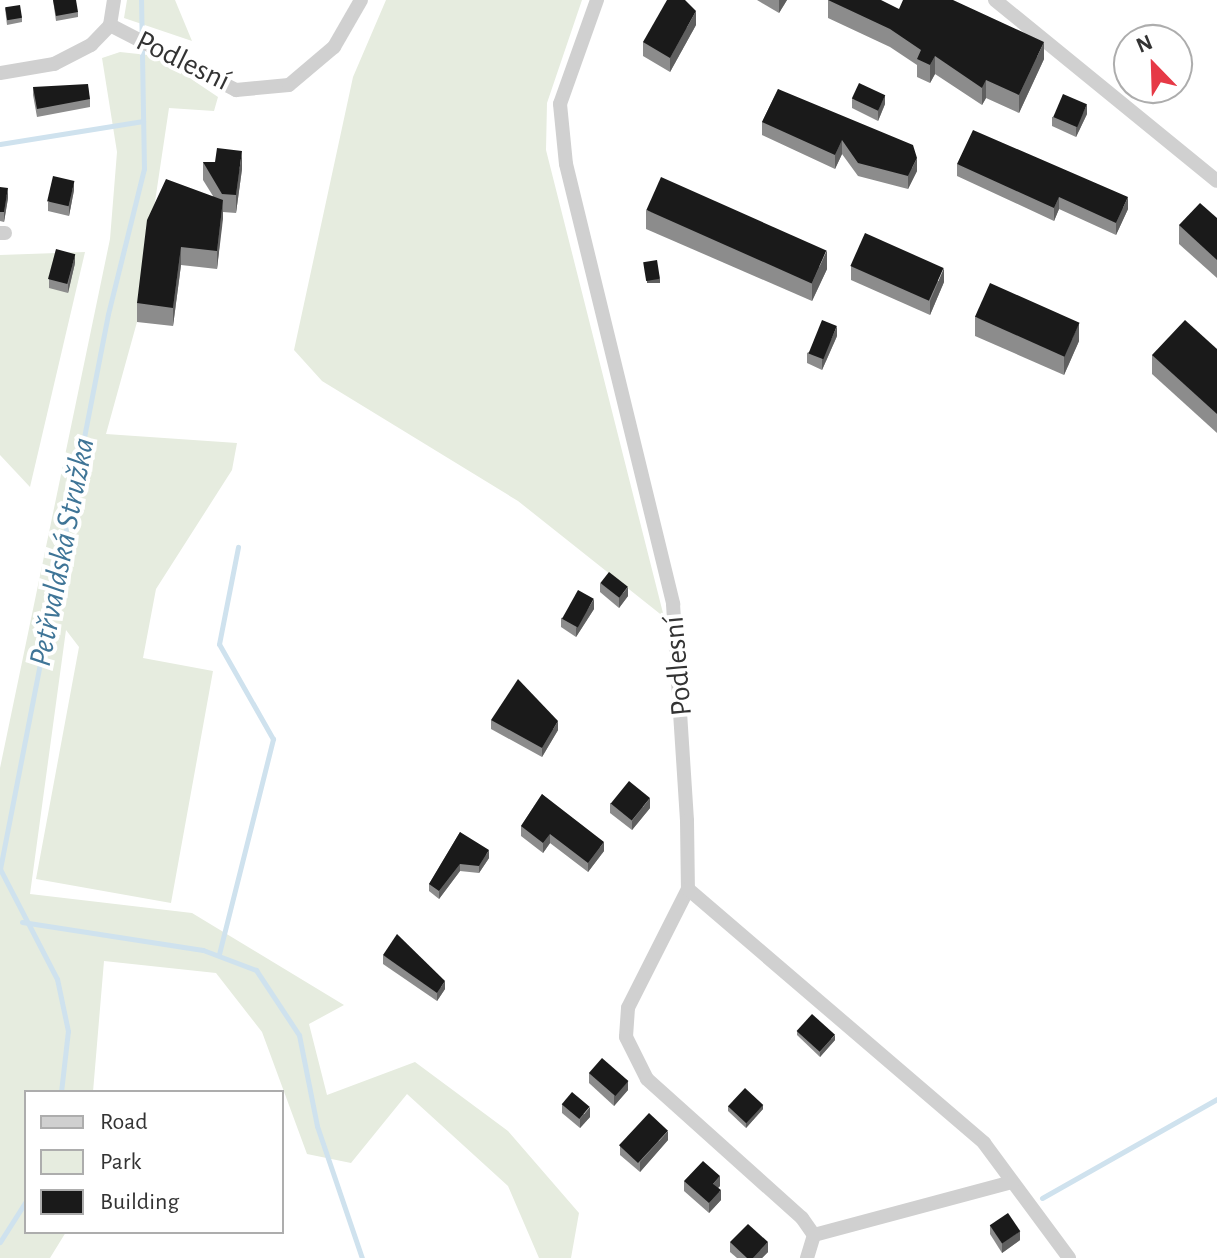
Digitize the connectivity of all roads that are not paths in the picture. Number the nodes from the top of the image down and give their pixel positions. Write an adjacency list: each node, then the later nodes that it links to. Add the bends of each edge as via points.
1 (114, 0): 5 (street, Podlesní)
2 (361, 0): 5 (street, Podlesní, via 334,47 289,85 236,90)
3 (597, 0): 8 (street, Podlesní, via 560,104 566,164 673,604)
4 (995, 0): 7 (street)
5 (110, 25): 6 (street, Podlesní, via 54,64)
6 (0, 73)
7 (1217, 181)
8 (688, 889): 9 (street, via 919,1081 984,1143); 10 (street, Podlesní, via 628,1008 632,1058)
9 (1012, 1182): 10 (street); 12 (street)
10 (814, 1235): 11 (street)
11 (807, 1258)
12 (1069, 1258)

